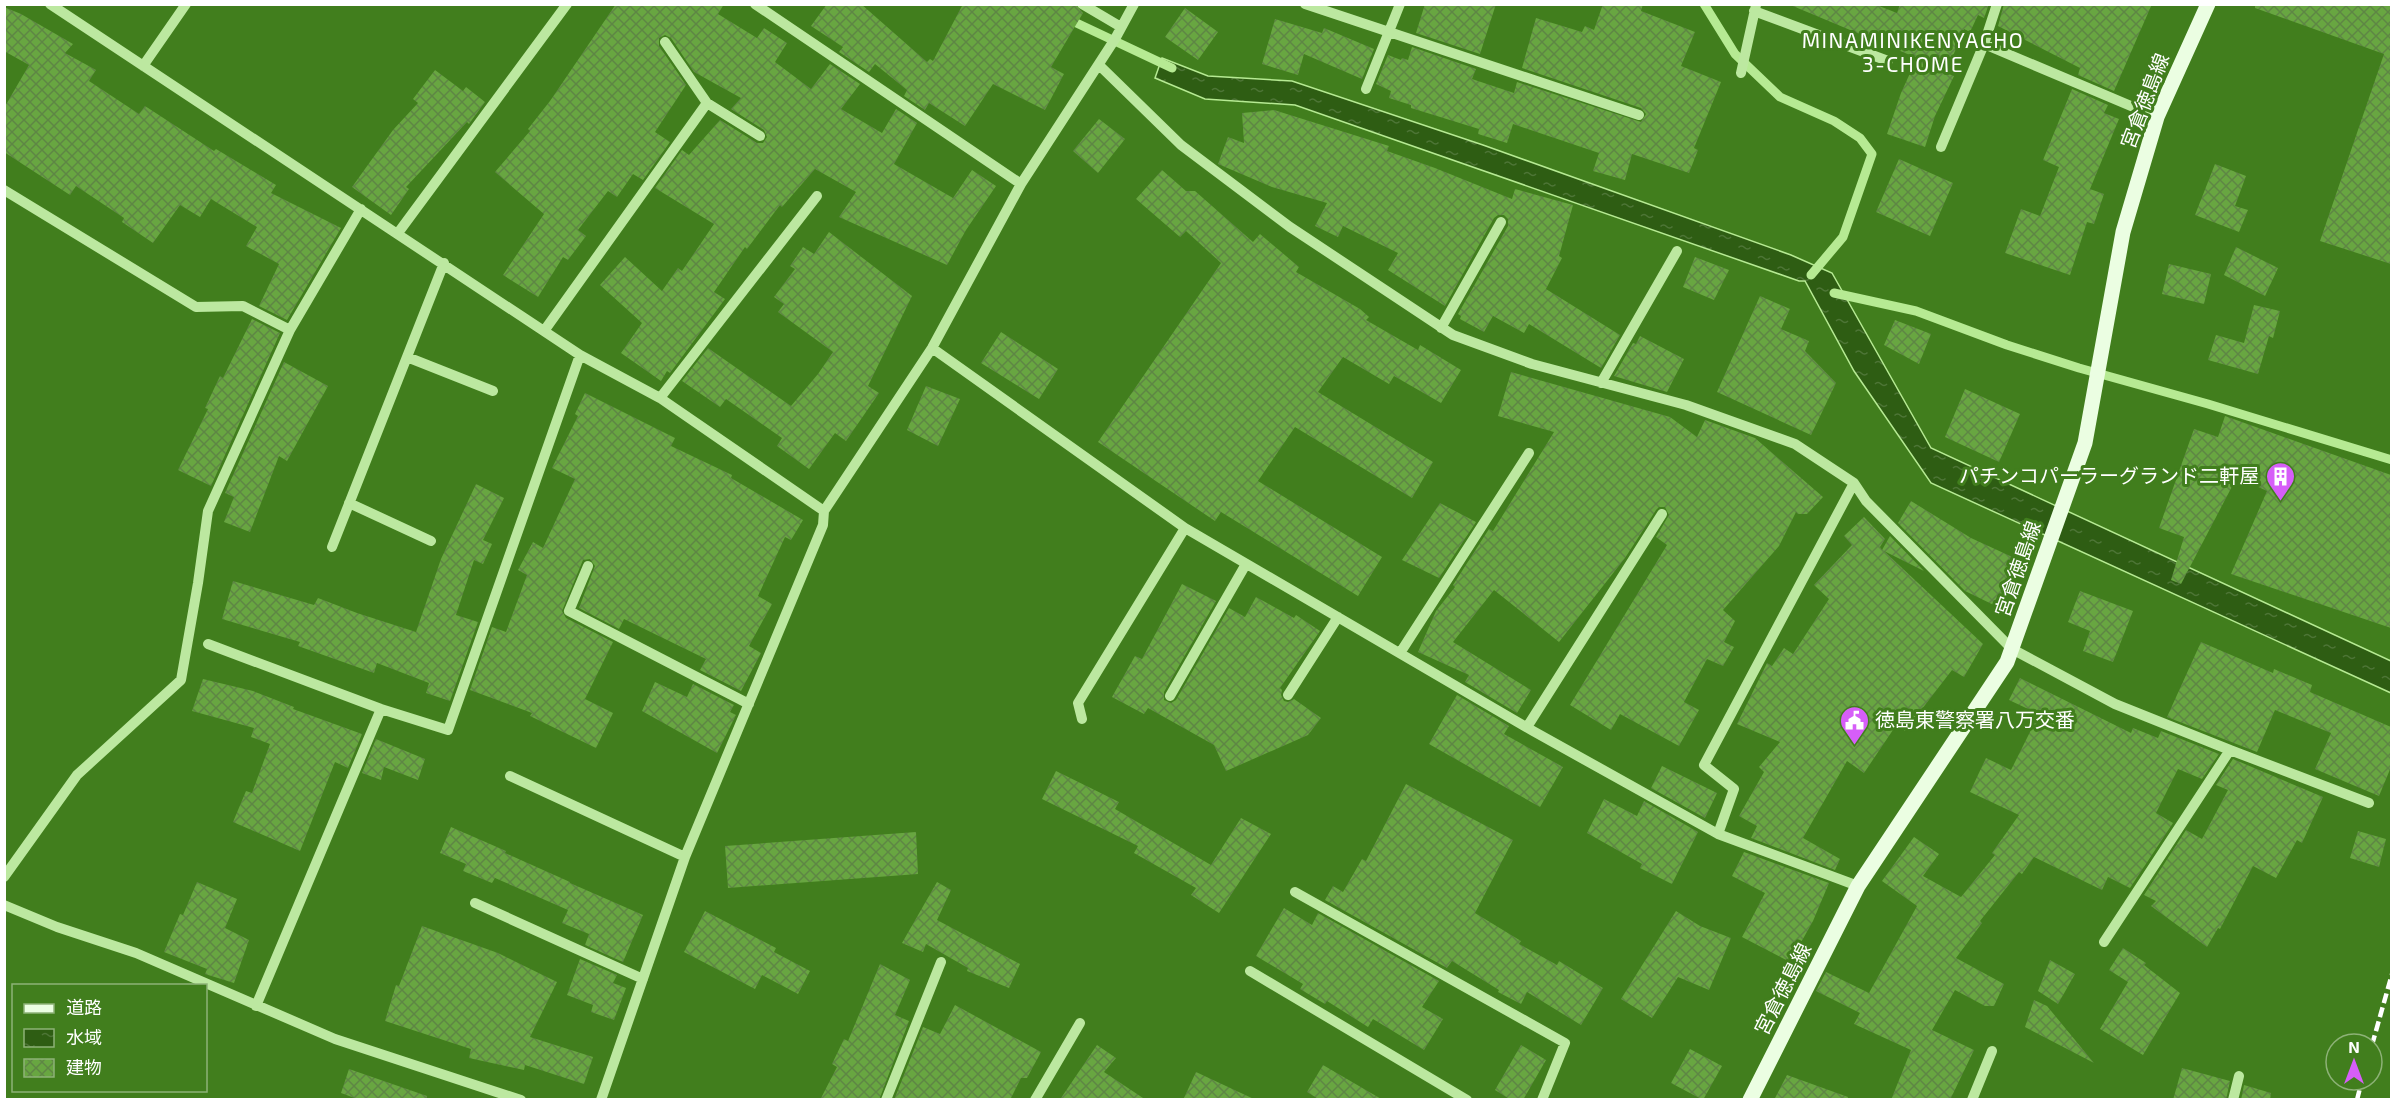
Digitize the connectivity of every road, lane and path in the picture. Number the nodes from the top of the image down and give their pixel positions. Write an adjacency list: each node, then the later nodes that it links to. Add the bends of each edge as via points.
1 (50, 4): 18 (street)
2 (186, 4): 18 (street)
3 (567, 4): 31 (street)
4 (755, 4): 26 (street)
5 (1083, 4): 12 (street)
6 (1134, 4): 12 (street)
7 (1305, 4): 13 (street)
8 (1400, 4): 13 (street)
9 (1997, 4): 15 (street)
10 (2208, 4): 23 (main road, 宮倉徳島線)
11 (1755, 8): 16 (street); 19 (street)
12 (1121, 27): 17 (street)
13 (1388, 33): 20 (street); 22 (street)
14 (665, 42): 21 (street)
15 (1984, 44): 23 (street); 25 (street)
16 (1888, 62)
17 (1099, 65): 26 (street); 34 (street, via 1181,145 1290,227)
18 (143, 66): 29 (street)
19 (1741, 73)
20 (1366, 89)
21 (707, 103): 24 (street); 36 (street)
22 (1639, 115)
23 (2157, 117): 55 (main road, 宮倉徳島線, via 2123,232 2085,443)
24 (760, 136)
25 (1941, 147)
26 (1021, 184): 37 (street)
27 (4, 190): 35 (street, via 196,307 243,306)
28 (817, 196): 42 (street)
29 (361, 209): 31 (street); 35 (street)
30 (1501, 222): 34 (street)
31 (398, 233): 33 (street)
32 (1677, 250): 40 (street)
33 (444, 264): 36 (street); 39 (street)
34 (1441, 328): 40 (street, via 1532,364)
35 (290, 330): 68 (street, via 208,511 181,680 77,775)
36 (544, 330): 38 (street)
37 (932, 348): 46 (street); 48 (street)
38 (580, 355): 42 (street); 60 (street, via 448,730)
39 (407, 357): 41 (street); 45 (street)
40 (1601, 383): 44 (street, via 1686,405 1796,444)
41 (493, 391)
42 (660, 398): 46 (street)
43 (1529, 453): 56 (street)
44 (1854, 483): 55 (street, via 1866,501); 66 (street, via 1704,765 1734,789)
45 (350, 503): 49 (street); 50 (street)
46 (824, 510): 59 (street, via 823,525)
47 (1662, 514): 62 (street)
48 (1185, 528): 51 (street); 61 (street, via 1078,703)
49 (431, 541)
50 (332, 547)
51 (1246, 564): 53 (street); 58 (street)
52 (588, 566): 59 (street, via 569,610)
53 (1338, 617): 56 (street); 57 (street)
54 (208, 644): 60 (street)
55 (2012, 649): 63 (street, via 2115,704); 69 (main road, 宮倉徳島線)
56 (1400, 653): 62 (street)
57 (1288, 695)
58 (1170, 696)
59 (749, 704): 67 (street)
60 (381, 709): 79 (street)
61 (1082, 719)
62 (1527, 727): 66 (street)
63 (2230, 750): 65 (street); 73 (street)
64 (510, 776): 67 (street)
65 (2369, 803)
66 (1718, 834): 69 (street)
67 (685, 857): 76 (street)
68 (4, 877)
69 (1858, 886): 89 (main road, 宮倉徳島線)
70 (1295, 892): 88 (street, via 1565,1043)
71 (475, 903): 76 (street)
72 (4, 905): 77 (street, via 136,953)
73 (2104, 942)
74 (941, 962): 85 (street)
75 (1250, 972): 87 (street)
76 (643, 979): 84 (street)
77 (206, 984)
78 (207, 984): 79 (street)
79 (256, 1006): 83 (street, via 335,1039)
80 (1080, 1023): 86 (street)
81 (1992, 1052): 90 (street)
82 (2239, 1076): 91 (street)
83 (521, 1100)
84 (601, 1100)
85 (886, 1100)
86 (1035, 1100)
87 (1467, 1100)
88 (1542, 1100)
89 (1750, 1100)
90 (1972, 1100)
91 (2233, 1100)

